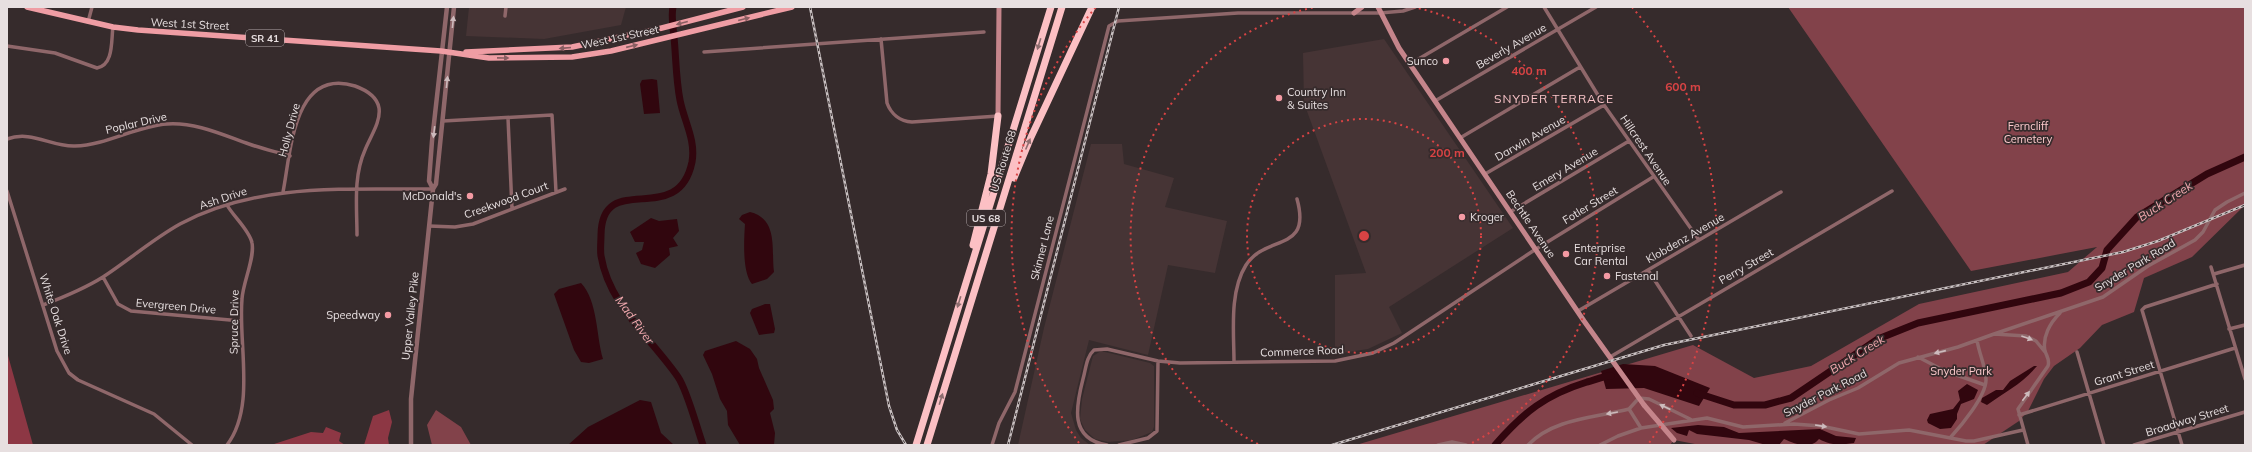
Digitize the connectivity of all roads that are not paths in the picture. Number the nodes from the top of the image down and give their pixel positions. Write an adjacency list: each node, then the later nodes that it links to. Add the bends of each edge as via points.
1 (27, 7): 21 (main road, West 1st Street / SR 41)
2 (92, 7): 21 (street)
3 (447, 7): 27 (street, Upper Valley Pike)
4 (454, 7): 28 (street, Upper Valley Pike, one-way to 4)
5 (506, 7): 20 (street)
6 (743, 7): 28 (main road, West 1st Street / SR 41, one-way to 28, via 658,29 572,47)
7 (792, 7): 28 (main road, West 1st Street / SR 41, one-way to 7, via 489,58 572,57 611,51)
8 (999, 7): 35 (main road)
9 (1050, 7): 67 (highway, US Route 68 / US 68, one-way to 67)
10 (1062, 7): 55 (highway, US Route 68 / US 68)
11 (1092, 7): 55 (highway, one-way to 11)
12 (1362, 7): 18 (main road)
13 (1378, 7): 19 (main road, Bechtle Avenue)
14 (1415, 7): 19 (street)
15 (1507, 7): 30 (street)
16 (1544, 7): 23 (street, Hillcrest Avenue)
17 (1596, 7): 23 (street, Beverly Avenue)
18 (1354, 13): 19 (street); 106 (street, Skinner Lane, via 1237,13 1118,21 1107,28 1015,392 999,423)
19 (1380, 13): 30 (main road, Bechtle Avenue, via 1390,34)
20 (505, 16)
21 (88, 22): 22 (main road, West 1st Street / SR 41)
22 (112, 27): 26 (street, via 110,56 103,66 97,68 55,53); 27 (main road, West 1st Street / SR 41)
23 (1557, 30): 31 (street, Hillcrest Avenue); 33 (street, Beverly Avenue)
24 (984, 32): 25 (street)
25 (881, 39): 29 (street); 35 (street, via 887,103 899,118 912,122)
26 (7, 46)
27 (441, 51): 28 (main road, West 1st Street / SR 41); 32 (street, Upper Valley Pike)
28 (450, 52): 37 (street, Upper Valley Pike, one-way to 28)
29 (704, 52)
30 (1410, 64): 33 (main road, Bechtle Avenue)
31 (1580, 67): 34 (street, Hillcrest Avenue); 38 (street)
32 (438, 87): 37 (street, via 438,113); 44 (street, Upper Valley Pike, one-way to 44, via 429,181)
33 (1435, 101): 38 (main road, Bechtle Avenue)
34 (1604, 105): 40 (street, Hillcrest Avenue); 42 (street, Darwin Avenue)
35 (998, 116): 67 (highway, via 991,174 974,237)
36 (508, 118): 37 (street); 50 (street, via 552,115); 56 (street)
37 (443, 121): 44 (street, Upper Valley Pike, via 436,184)
38 (1460, 138): 42 (main road, Bechtle Avenue)
39 (7, 139): 41 (street, Poplar Drive, via 32,136 69,146 84,145 145,128 177,124 218,132)
40 (1629, 141): 43 (street, Hillcrest Avenue); 57 (street, Emery Avenue)
41 (290, 156): 46 (street, Holly Drive, via 302,110 306,100 315,91 335,84 348,84 363,89 376,99 379,112 378,122 360,162); 49 (street, Holly Drive)
42 (1485, 174): 57 (main road, Bechtle Avenue)
43 (1654, 177): 60 (street, Hillcrest Avenue); 61 (street, Fotler Street)
44 (433, 189): 46 (street, Ash Drive); 58 (street, Upper Valley Pike)
45 (565, 189): 50 (street, Creekwood Court)
46 (357, 190): 49 (street, Ash Drive); 59 (street, Holly Drive)
47 (7, 191): 69 (street, White Oak Drive)
48 (1892, 191): 72 (street, Perry Street)
49 (283, 192): 54 (street, Ash Drive)
50 (556, 192): 56 (street, Creekwood Court)
51 (1781, 192): 60 (street, Klobdenz Avenue)
52 (2245, 193): 71 (street, Snyder Park Road, via 2220,206 2199,236 2187,245 2148,266 2103,297)
53 (1297, 199): 85 (street, via 1300,223 1294,236 1286,242 1262,251 1250,260 1244,270 1236,304)
54 (227, 205): 66 (street, Ash Drive, via 199,215 170,230); 73 (street, Spruce Drive, via 249,234 253,247 243,289)
55 (1001, 205): 105 (highway, US Route 68 / US 68, one-way to 55)
56 (512, 209): 58 (street, Creekwood Court, via 463,226)
57 (1510, 212): 61 (main road, Bechtle Avenue)
58 (429, 226): 103 (street, Upper Valley Pike, via 411,399)
59 (357, 235)
60 (1699, 240): 64 (street, Klobdenz Avenue)
61 (1536, 248): 70 (main road, Bechtle Avenue); 85 (street, Commerce Road, via 1407,335 1373,353 1335,361)
62 (2245, 265): 65 (street)
63 (2211, 267): 65 (street)
64 (1648, 270): 70 (street, Klobdenz Avenue); 72 (street)
65 (2214, 274): 68 (street)
66 (103, 277): 69 (street, Ash Drive, via 76,292); 73 (street, Evergreen Drive, via 118,304 131,312)
67 (965, 284): 104 (highway, US Route 68 / US 68, one-way to 104)
68 (2217, 284): 75 (street); 86 (street, via 2143,308 2142,314)
69 (43, 305): 101 (street, White Oak Drive, via 57,351 73,376 85,384 127,400 154,414)
70 (1578, 310): 82 (main road, Bechtle Avenue)
71 (2062, 311): 76 (street, Snyder Park Road); 80 (street, via 2047,331)
72 (1678, 316): 77 (street); 82 (street, Perry Street)
73 (241, 320): 102 (street, Spruce Drive, via 242,407 239,423)
74 (2245, 325): 75 (street)
75 (2229, 330): 79 (street)
76 (1994, 334): 78 (street, Snyder Park Road); 80 (street, Snyder Park Road, one-way to 80, via 2026,336 2036,341)
77 (1691, 336)
78 (1977, 340): 83 (street, Snyder Park Road, one-way to 83); 88 (street)
79 (2235, 348): 86 (street, Grant Street); 87 (street)
80 (2045, 352): 93 (street, one-way to 80, via 2019,406 2048,366 2049,360)
81 (2077, 352): 89 (street)
82 (1610, 357): 90 (main road, Bechtle Avenue)
83 (1918, 357): 88 (street, via 1945,372); 95 (street, Snyder Park Road, via 1899,363 1858,388)
84 (1158, 361): 85 (street, Commerce Road); 107 (street, Commerce Road, via 1101,348 1094,350 1087,360 1076,408 1077,420 1090,438); 108 (street, via 1157,431 1148,438)
85 (1234, 362)
86 (2160, 371): 89 (street, Grant Street); 98 (street)
87 (2245, 379)
88 (1986, 385): 99 (street)
89 (2089, 393): 93 (street, Grant Street); 114 (street)
90 (1639, 398): 91 (street); 94 (street, one-way to 90, via 1649,399); 100 (main road, Bechtle Avenue, bridge)
91 (1629, 409): 96 (street); 111 (street, one-way to 111, via 1572,421 1544,433)
92 (2245, 412): 98 (street, Broadway Street)
93 (2019, 415): 97 (street)
94 (1690, 419): 95 (street, Snyder Park Road, via 1713,418 1743,427); 96 (street, Snyder Park Road)
95 (1782, 424): 99 (street, Snyder Park Road, one-way to 99, via 1821,426 1859,434 1909,430)
96 (1641, 428): 112 (street, Snyder Park Road)
97 (2023, 430): 99 (street, Snyder Park Road, via 1974,441); 113 (street)
98 (2178, 432): 115 (street, Broadway Street); 116 (street)
99 (1950, 438)
100 (1676, 443)
101 (192, 445)
102 (227, 445)
103 (411, 445)
104 (916, 445)
105 (927, 445)
106 (992, 445)
107 (1108, 445)
108 (1119, 445)
109 (1438, 445): 110 (street, via 1452,442)
110 (1466, 445)
111 (1528, 445)
112 (1600, 445)
113 (2028, 445)
114 (2104, 445)
115 (2134, 445)
116 (2182, 445)

